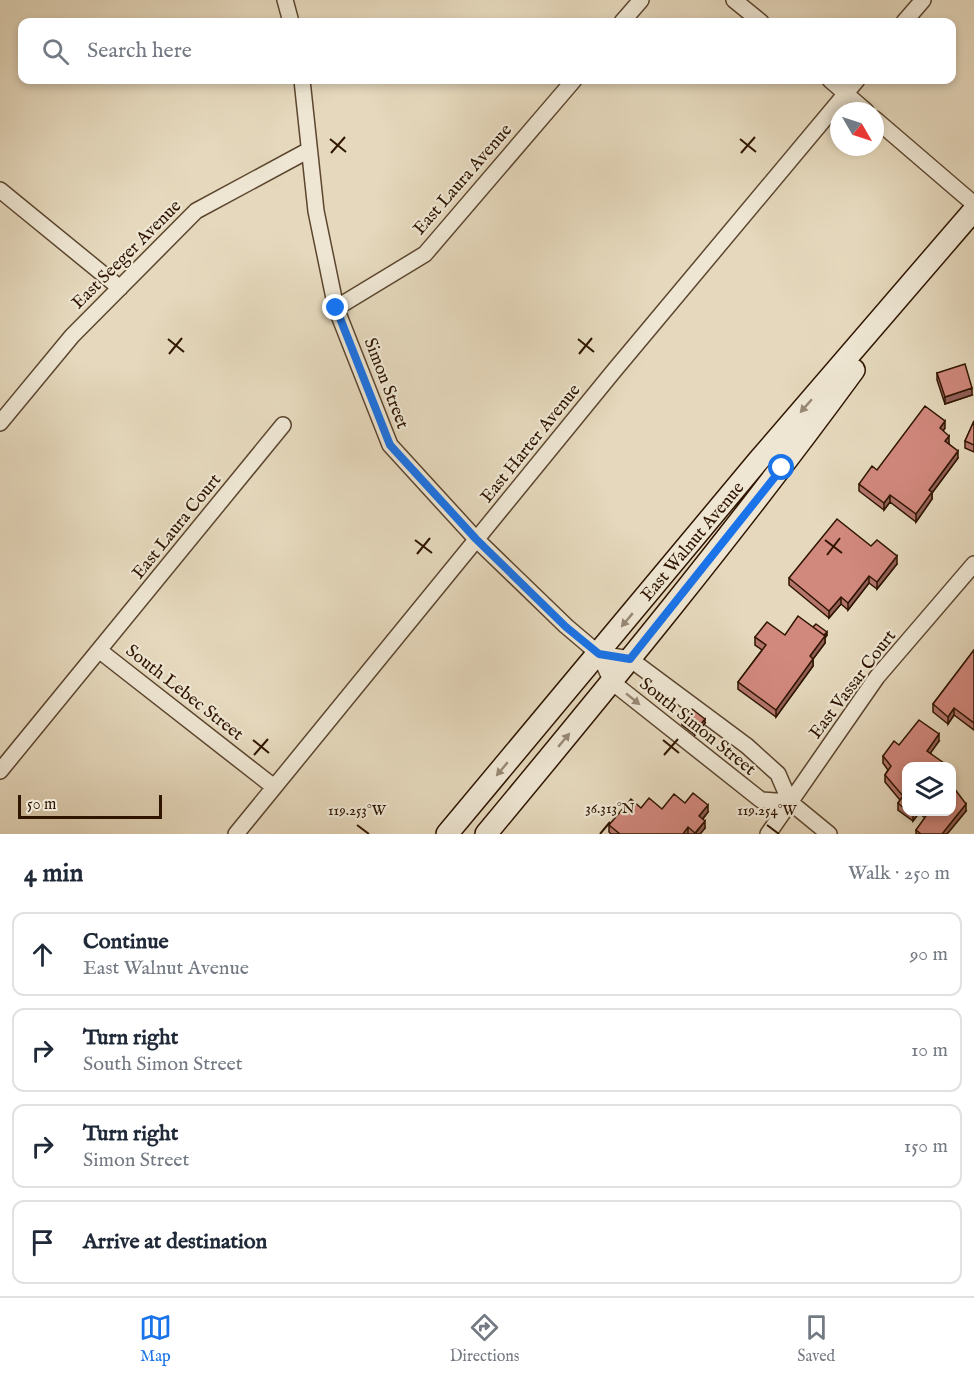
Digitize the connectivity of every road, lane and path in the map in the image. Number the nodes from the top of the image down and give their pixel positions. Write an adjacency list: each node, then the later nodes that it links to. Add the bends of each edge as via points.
1 (285, 0): 5 (street)
2 (641, 0): 6 (street)
3 (734, 0): 7 (street)
4 (923, 0): 8 (street)
5 (290, 18)
6 (625, 18)
7 (756, 18)
8 (907, 18)
9 (302, 84): 16 (street, Simon Street)
10 (571, 84): 22 (street, East Laura Avenue, via 425,254)
11 (835, 84): 13 (street)
12 (854, 84): 13 (street, East Harter Avenue)
13 (846, 93): 14 (street); 25 (street, East Harter Avenue)
14 (856, 102)
15 (884, 127): 18 (street)
16 (309, 150): 21 (street, East Seeger Avenue, via 196,211); 22 (street, Simon Street, via 316,211)
17 (0, 190): 21 (street)
18 (974, 204)
19 (974, 210): 20 (main road, East Walnut Avenue)
20 (941, 251): 28 (main road, East Walnut Avenue, one-way to 28, via 758,461); 29 (main road, East Walnut Avenue, via 782,468)
21 (120, 288): 23 (street, East Seeger Avenue, via 72,336)
22 (336, 308): 25 (street, Simon Street, via 390,445)
23 (0, 423)
24 (283, 425): 27 (street, East Laura Court)
25 (476, 539): 28 (street, Simon Street); 32 (street, East Harter Avenue)
26 (974, 564): 33 (street, East Vassar Court, via 877,678)
27 (100, 651): 31 (street); 32 (street, South Lebec Street)
28 (599, 654): 29 (street, South Simon Street); 30 (street, South Simon Street); 35 (main road, East Walnut Avenue, one-way to 35)
29 (630, 659): 30 (main road, East Walnut Avenue); 33 (street, South Simon Street, via 747,746 778,774)
30 (612, 682): 33 (street, South Simon Street, one-way to 33, via 761,800); 36 (main road, East Walnut Avenue, one-way to 30)
31 (0, 771)
32 (274, 787): 34 (street, East Harter Avenue)
33 (790, 802): 37 (street, East Vassar Court); 38 (street, South Simon Street)
34 (236, 834)
35 (447, 834)
36 (486, 834)
37 (768, 834)
38 (828, 834)

